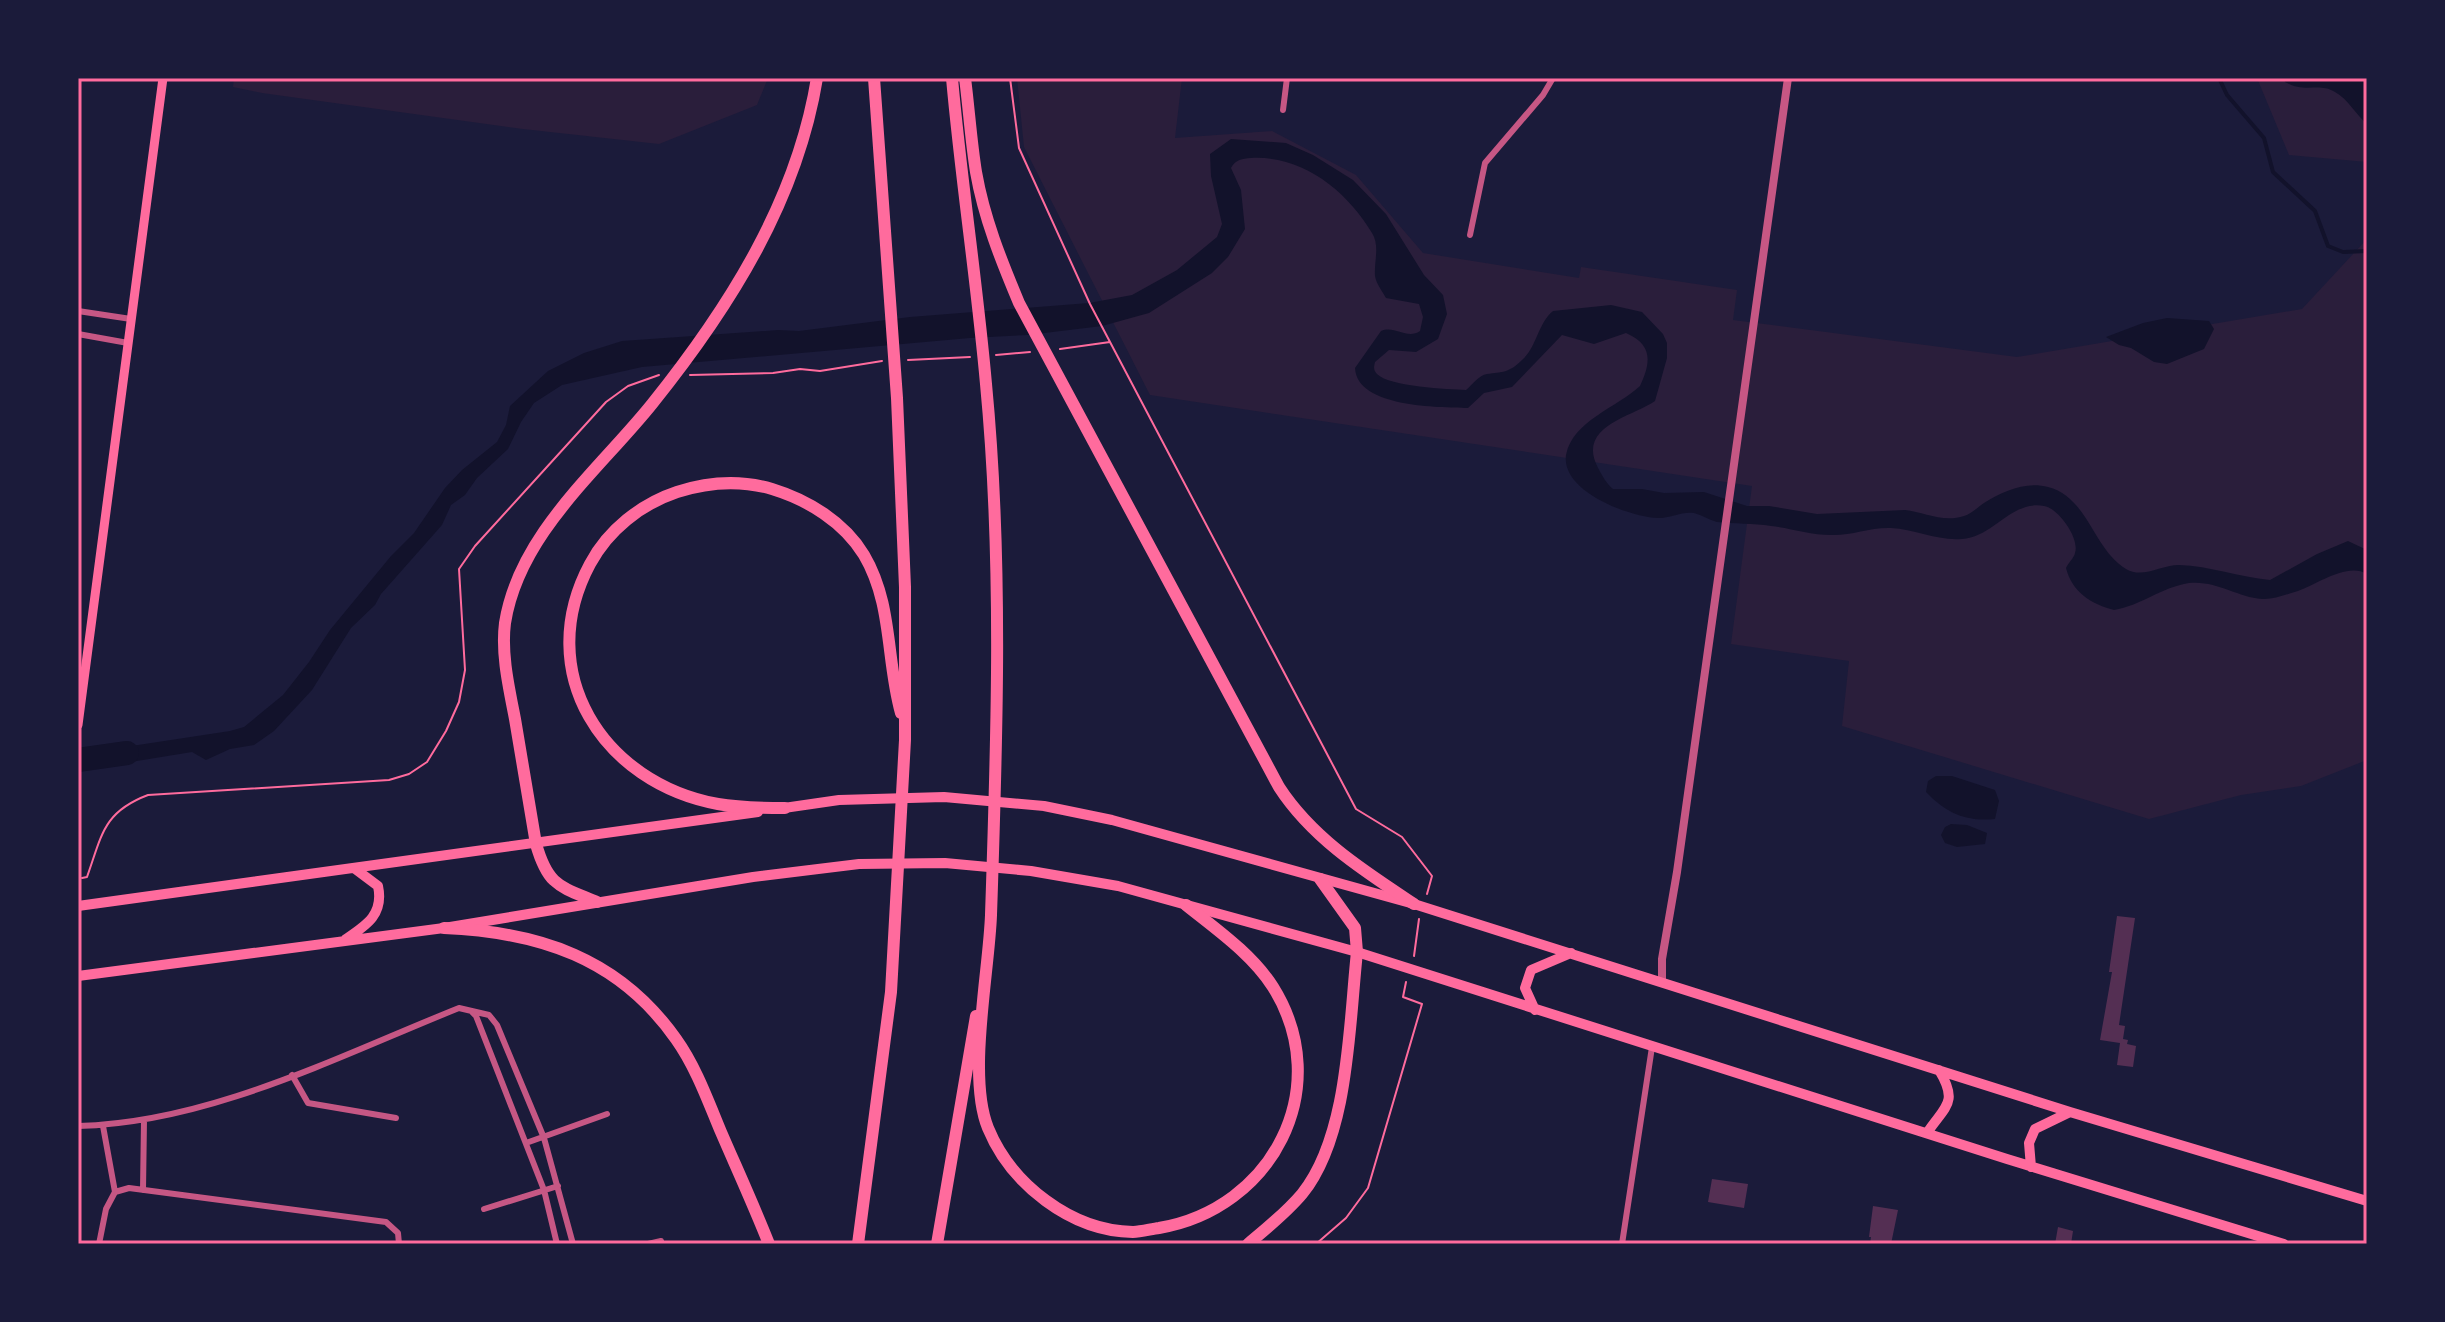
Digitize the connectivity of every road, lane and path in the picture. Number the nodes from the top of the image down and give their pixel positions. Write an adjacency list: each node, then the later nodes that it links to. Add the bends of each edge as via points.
1 (163, 78): 13 (main road)
2 (817, 78): 28 (highway, via 776,213 719,314 545,532 521,571 505,623 505,661)
3 (874, 78): 26 (highway, via 897,398)
4 (952, 78): 39 (highway, via 986,386 997,613)
5 (965, 78): 34 (highway, via 976,172 995,246 1019,303 1286,797 1332,847)
6 (1010, 78): 15 (path, via 1019,148)
7 (1287, 78): 10 (street)
8 (1553, 78): 11 (street, via 1485,163)
9 (1788, 78): 45 (street)
10 (1283, 110)
11 (1470, 235)
12 (78, 311): 13 (street)
13 (131, 319): 16 (main road)
14 (78, 334): 16 (street)
15 (1110, 342): 17 (path); 32 (path, via 1356,809 1415,851 1432,876)
16 (128, 343): 25 (main road)
17 (1054, 350)
18 (1040, 351): 19 (path)
19 (998, 355)
20 (983, 356): 21 (path)
21 (897, 360)
22 (883, 361): 24 (path, via 820,371)
23 (670, 375): 30 (path, via 628,386 606,402 459,569 465,670 459,702 427,762 389,780 148,795 127,803 110,818 87,877)
24 (684, 375)
25 (78, 725)
26 (905, 734): 27 (highway, via 892,681 883,600 848,532 809,504 762,486 692,487 646,506 625,520 595,555 573,603 570,652 580,698 618,756 659,784 717,804); 75 (highway, via 891,992)
27 (785, 808): 28 (main road); 31 (main road, via 909,797 1044,806 1172,835)
28 (536, 844): 29 (main road); 33 (highway, via 553,882)
29 (354, 868): 36 (main road); 40 (main road, via 378,886 379,905 371,923)
30 (82, 878)
31 (1320, 879): 34 (main road); 41 (highway, via 1355,928)
32 (1428, 889)
33 (597, 902): 35 (main road, via 753,877 906,862 1048,873); 38 (main road)
34 (1414, 904): 43 (main road)
35 (1186, 905): 39 (highway, via 1228,938 1271,984 1294,1040 1295,1095 1284,1133 1246,1188 1201,1217 1134,1232 1096,1225 1058,1209 1023,1182 988,1128 980,1104 980,1061); 41 (main road)
36 (78, 906)
37 (1418, 923): 42 (path)
38 (444, 928): 40 (main road); 74 (highway, via 518,935 553,945 596,965 636,993 690,1061)
39 (991, 930): 76 (highway)
40 (344, 940): 44 (main road)
41 (1357, 952): 48 (main road); 77 (highway, via 1330,1144 1302,1193)
42 (1414, 953)
43 (1571, 953): 45 (main road); 48 (main road, via 1531,970 1525,988)
44 (78, 976)
45 (1662, 981): 50 (main road)
46 (1405, 986): 78 (path, via 1403,997 1422,1004 1376,1168 1364,1196)
47 (470, 1010): 51 (street, via 459,1008); 59 (street, via 489,1015 497,1025); 60 (street)
48 (1535, 1010): 49 (main road)
49 (1652, 1047): 58 (main road); 79 (street)
50 (1939, 1070): 52 (main road); 58 (main road, via 1950,1100)
51 (292, 1075): 54 (street, via 308,1103); 55 (street)
52 (2070, 1112): 61 (main road, via 2035,1129 2029,1143); 66 (main road)
53 (607, 1114): 59 (street)
54 (396, 1118)
55 (144, 1120): 57 (street); 63 (street)
56 (78, 1126): 57 (street)
57 (103, 1126): 65 (street)
58 (1927, 1133): 61 (main road)
59 (544, 1138): 60 (street); 62 (street)
60 (526, 1143): 64 (street)
61 (2031, 1167): 80 (main road)
62 (558, 1186): 64 (street); 72 (street)
63 (143, 1190): 65 (street); 70 (street, via 386,1222 398,1233)
64 (544, 1190): 67 (street); 71 (street)
65 (115, 1192): 69 (street)
66 (2367, 1201)
67 (484, 1209)
68 (661, 1241): 73 (street)
69 (99, 1244)
70 (399, 1244)
71 (557, 1244)
72 (573, 1244)
73 (648, 1244)
74 (769, 1244)
75 (858, 1244)
76 (937, 1244)
77 (1248, 1244)
78 (1316, 1244)
79 (1622, 1244)
80 (2284, 1244)

